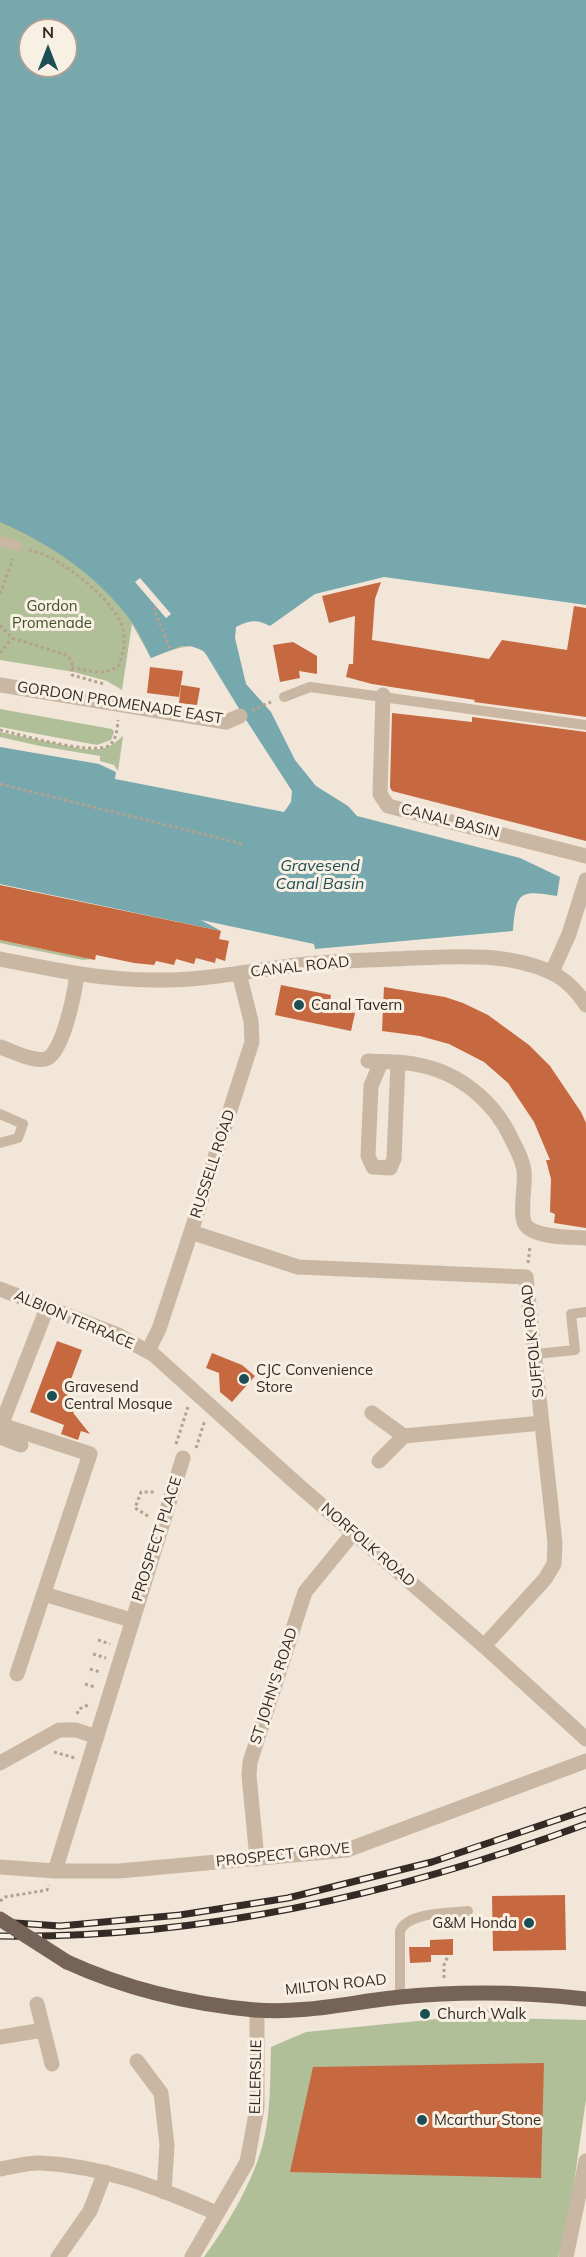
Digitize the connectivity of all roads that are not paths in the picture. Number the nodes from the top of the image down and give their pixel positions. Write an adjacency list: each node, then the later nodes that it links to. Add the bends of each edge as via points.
1 (0, 541): 2 (lane)
2 (17, 546)
3 (0, 685): 6 (street, GORDON PROMENADE EAST, via 226,722)
4 (382, 695): 5 (lane, via 310,687); 7 (lane); 8 (street, CANAL BASIN, via 380,794 388,806)
5 (284, 697)
6 (240, 716)
7 (586, 725)
8 (586, 856)
9 (586, 880): 11 (street)
10 (0, 959): 13 (street, CANAL ROAD)
11 (552, 972): 12 (street, CANAL ROAD, via 518,962 459,956 301,964); 14 (street, CANAL ROAD, via 569,984)
12 (239, 973): 13 (street, CANAL ROAD, via 153,980); 19 (street, RUSSELL ROAD, via 252,1038)
13 (77, 974): 15 (street, via 60,1043 51,1057 37,1059)
14 (586, 1005)
15 (0, 1047)
16 (398, 1062): 16 (street, via 375,1062 371,1086 368,1156 373,1167 383,1169 390,1168 394,1159); 20 (street, via 451,1076 471,1088 504,1123 522,1158 526,1226 540,1233)
17 (0, 1114): 18 (lane, via 23,1124 18,1138)
18 (0, 1143)
19 (191, 1232): 24 (street, RUSSELL ROAD); 25 (street, SUFFOLK ROAD, via 298,1267 526,1277)
20 (586, 1238)
21 (0, 1289): 22 (street, ALBION TERRACE)
22 (47, 1308): 24 (street, ALBION TERRACE); 28 (street)
23 (586, 1312): 25 (lane, via 572,1314 575,1350)
24 (148, 1351): 33 (street, NORFOLK ROAD)
25 (536, 1354): 27 (street, SUFFOLK ROAD)
26 (372, 1413): 29 (street)
27 (542, 1422): 29 (street); 36 (street, SUFFOLK ROAD, via 554,1564)
28 (0, 1430): 30 (street); 34 (street, via 90,1454)
29 (404, 1436): 32 (street)
30 (21, 1445)
31 (183, 1458): 35 (street, PROSPECT PLACE)
32 (379, 1461)
33 (354, 1532): 36 (street, NORFOLK ROAD); 42 (street, ST JOHN'S ROAD, via 305,1592 251,1759)
34 (44, 1594): 35 (street, PROSPECT PLACE); 37 (street)
35 (131, 1620): 38 (street, PROSPECT PLACE)
36 (484, 1646): 39 (street, NORFOLK ROAD)
37 (17, 1674)
38 (97, 1737): 41 (street, via 76,1730 59,1730); 44 (street, PROSPECT PLACE)
39 (586, 1739)
40 (586, 1761): 42 (street, PROSPECT GROVE, via 351,1848)
41 (0, 1763)
42 (257, 1859): 44 (street, PROSPECT GROVE)
43 (0, 1867): 44 (street, PROSPECT GROVE)
44 (52, 1878)
45 (468, 1911): 47 (lane, via 412,1919 402,1926)
46 (0, 1919): 50 (main road, MILTON ROAD, bridge, via 67,1962 100,1977 138,1990)
47 (400, 1997): 48 (main road, MILTON ROAD, via 494,1993); 50 (main road, MILTON ROAD, via 327,2008)
48 (586, 1999)
49 (37, 2004): 51 (street)
50 (257, 2010): 59 (street, ELLERSLIE, via 257,2108 247,2162)
51 (43, 2030): 52 (street); 54 (street)
52 (0, 2037)
53 (137, 2061): 58 (street, via 161,2093 167,2145)
54 (52, 2064)
55 (586, 2161): 62 (street)
56 (0, 2169): 57 (street, via 39,2162)
57 (105, 2172): 58 (street); 60 (street, via 90,2211)
58 (164, 2192): 59 (street)
59 (216, 2213): 61 (street, ELLERSLIE)
60 (58, 2257)
61 (192, 2257)
62 (566, 2257)

